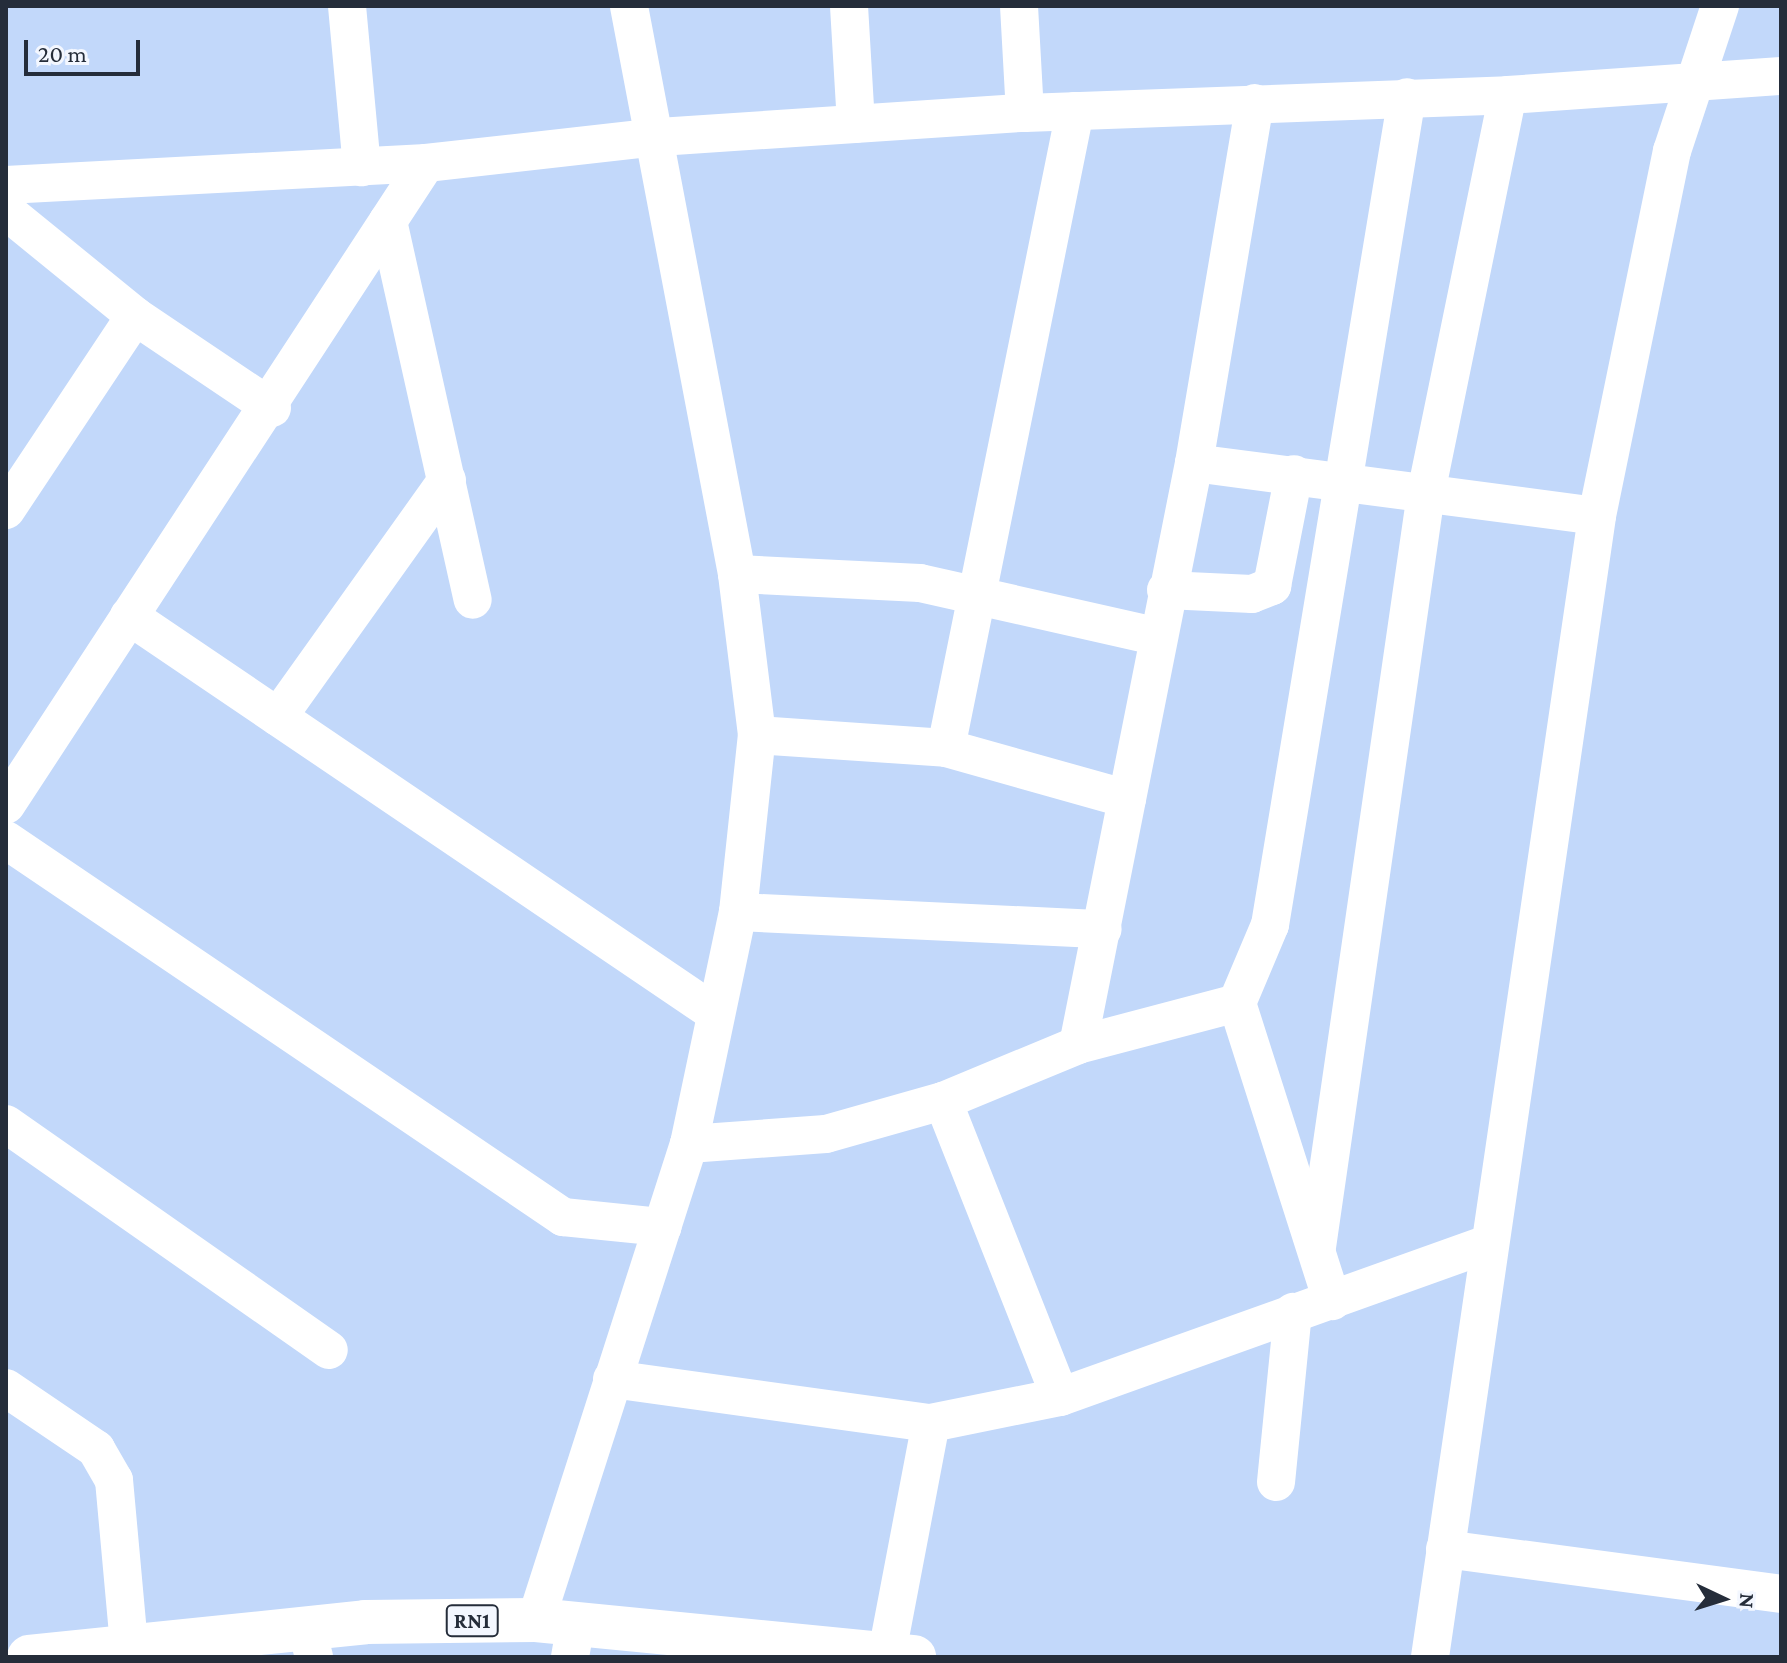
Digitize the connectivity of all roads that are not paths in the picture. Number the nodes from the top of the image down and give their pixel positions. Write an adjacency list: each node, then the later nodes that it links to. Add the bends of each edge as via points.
1 (347, 6): 16 (street)
2 (629, 6): 14 (street)
3 (849, 6): 13 (street)
4 (1019, 6): 12 (street)
5 (1720, 6): 7 (street)
6 (1781, 76): 7 (street)
7 (1695, 80): 8 (street); 27 (street, via 1672,151)
8 (1508, 95): 9 (street); 25 (street)
9 (1407, 97): 10 (street); 24 (street)
10 (1255, 103): 11 (street); 21 (street)
11 (1075, 111): 12 (street); 30 (street)
12 (1025, 113): 13 (street)
13 (856, 124): 14 (street)
14 (659, 137): 15 (street); 28 (street)
15 (426, 163): 16 (street); 18 (street)
16 (362, 167): 17 (street)
17 (7, 210): 19 (street)
18 (388, 221): 20 (street); 23 (street)
19 (135, 316): 20 (street); 26 (street)
20 (272, 408): 32 (street)
21 (1194, 463): 22 (street); 29 (street)
22 (1294, 474): 24 (street); 29 (street, via 1272,586 1252,594)
23 (447, 480): 31 (street); 34 (street)
24 (1338, 480): 25 (street); 42 (street, via 1270,925)
25 (1426, 493): 27 (street); 50 (street)
26 (6, 510)
27 (1597, 516): 49 (street)
28 (737, 574): 30 (street, via 851,575); 35 (street)
29 (1166, 590): 33 (street)
30 (975, 597): 33 (street); 36 (street)
31 (473, 600)
32 (129, 616): 34 (street); 38 (street)
33 (1156, 636): 37 (street)
34 (278, 717): 43 (street)
35 (757, 735): 36 (street); 40 (street)
36 (946, 748): 37 (street)
37 (1127, 799): 41 (street)
38 (6, 805)
39 (6, 840): 48 (street, via 563,1217)
40 (738, 912): 41 (street); 43 (street)
41 (1103, 929): 44 (street)
42 (1237, 1003): 44 (street); 50 (street)
43 (715, 1013): 47 (street)
44 (1078, 1045): 45 (street)
45 (943, 1101): 47 (street, via 826,1134); 56 (street)
46 (6, 1124): 53 (street)
47 (689, 1144): 48 (street)
48 (662, 1227): 54 (street)
49 (1489, 1243): 51 (street); 59 (street)
50 (1317, 1247): 51 (street)
51 (1332, 1301): 52 (street)
52 (1293, 1312): 56 (street); 58 (street)
53 (329, 1350)
54 (612, 1379): 57 (street); 61 (street)
55 (6, 1388): 64 (street, via 96,1449 114,1480)
56 (1060, 1397): 57 (street)
57 (931, 1423): 65 (street)
58 (1276, 1482)
59 (1445, 1549): 60 (street); 67 (street)
60 (1781, 1594)
61 (561, 1633): 62 (main road, RN1); 65 (main road, RN1)
62 (310, 1642): 63 (main road, RN1)
63 (256, 1644): 64 (main road, RN1)
64 (129, 1646): 66 (main road, RN1)
65 (905, 1656)
66 (29, 1657)
67 (1430, 1657)

